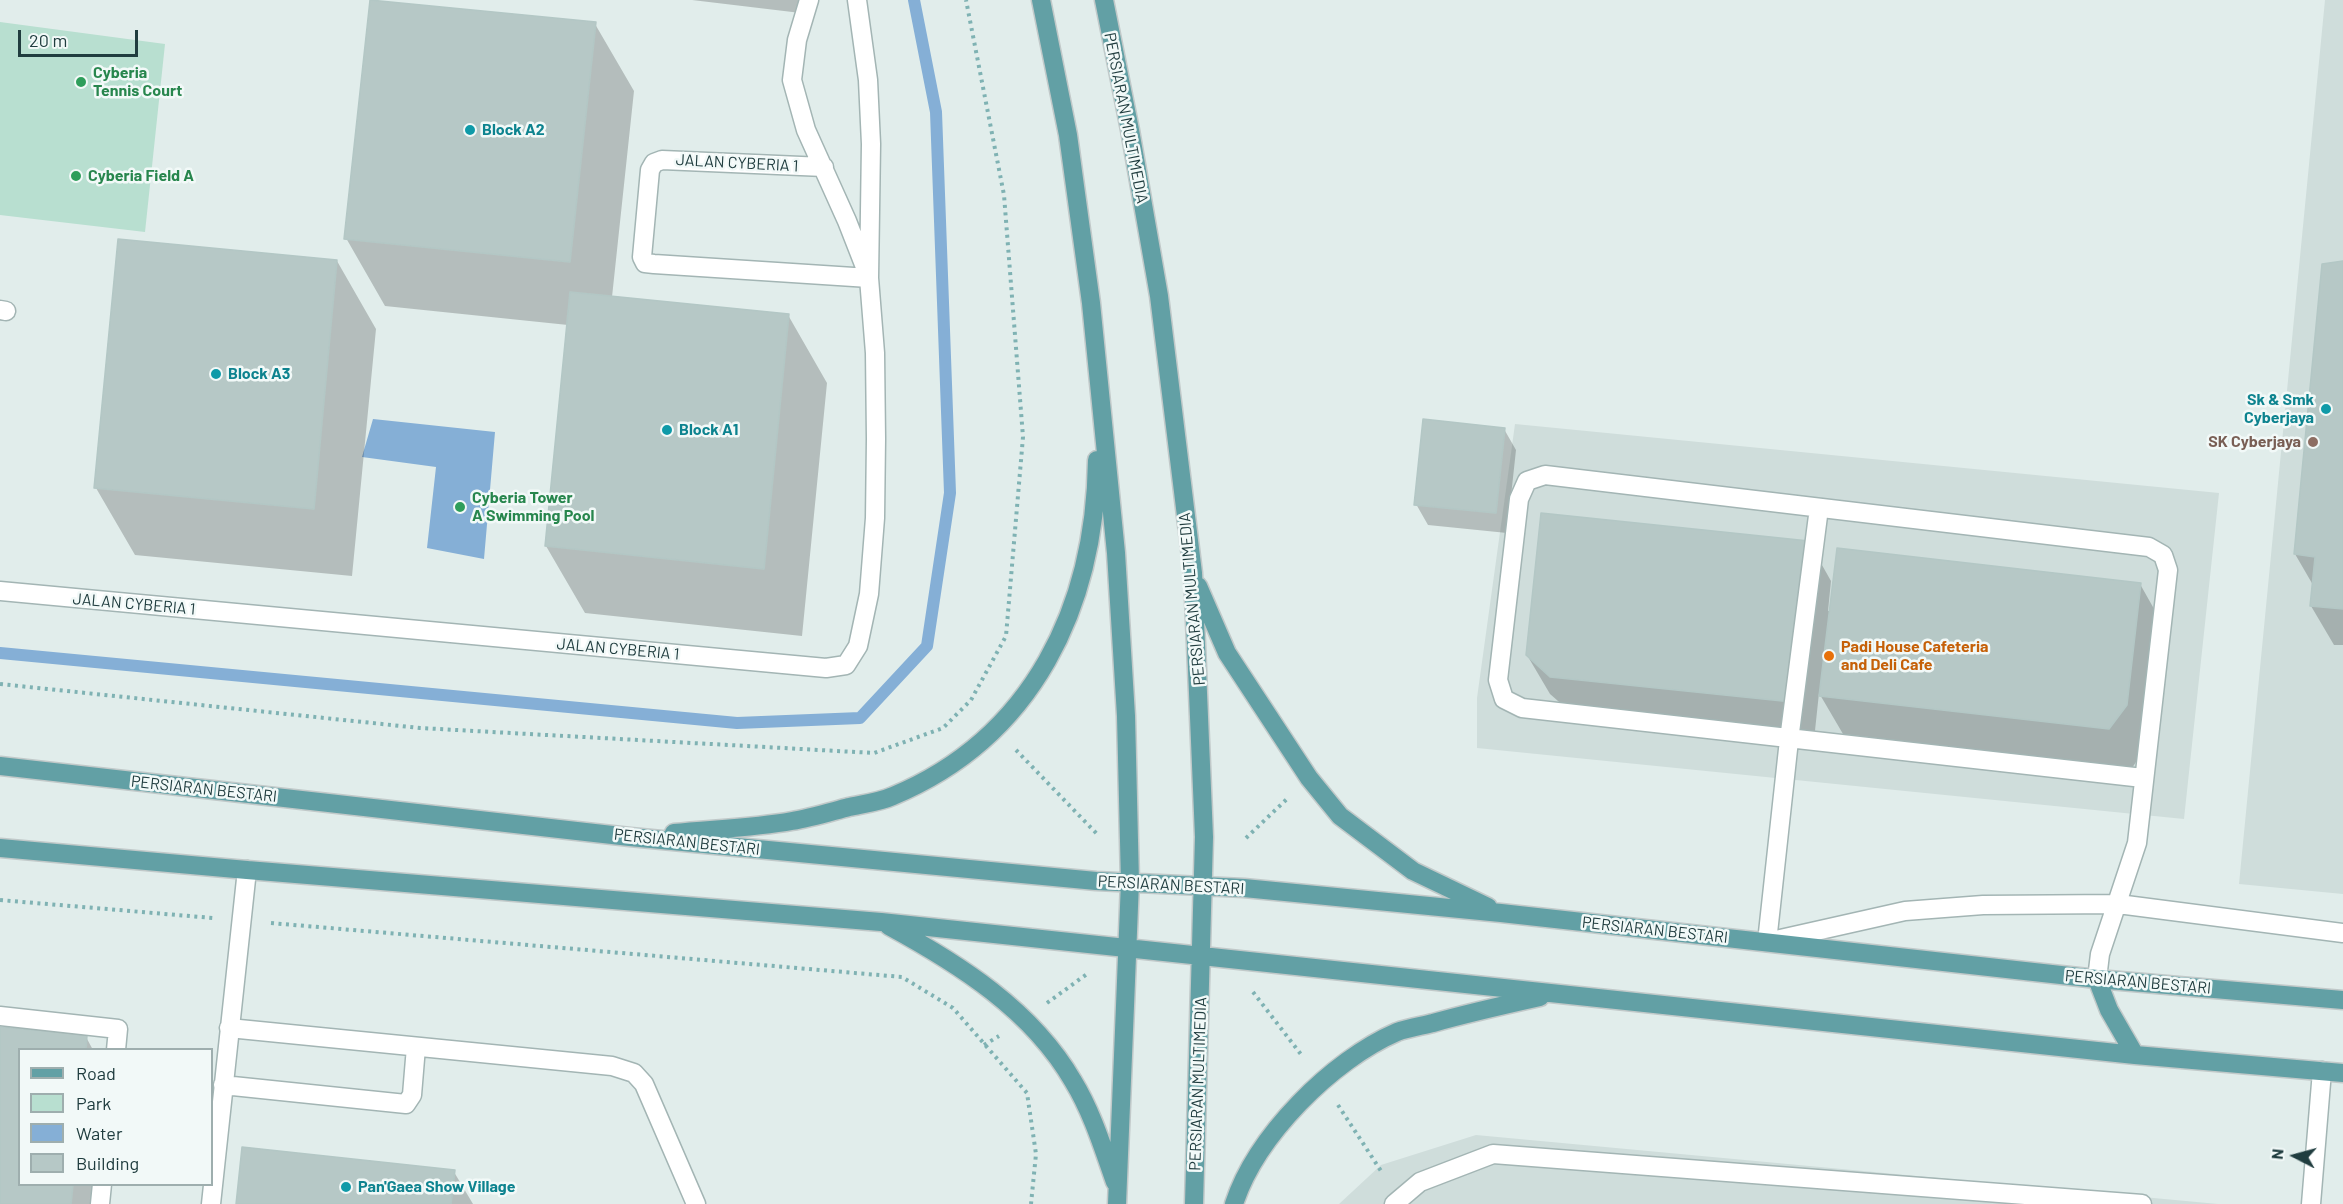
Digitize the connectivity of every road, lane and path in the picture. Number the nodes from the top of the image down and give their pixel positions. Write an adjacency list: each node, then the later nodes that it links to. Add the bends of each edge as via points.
1 (809, 0): 6 (street, JALAN CYBERIA 1, via 797,40 792,80 806,130)
2 (857, 0): 7 (street, JALAN CYBERIA 1, via 868,80 871,144)
3 (966, 0): 13 (path, via 1004,195 1023,437 1006,636)
4 (1041, 0): 8 (main road, via 1068,135)
5 (1104, 0): 10 (main road, PERSIARAN MULTIMEDIA, via 1159,296)
6 (824, 167): 7 (street, JALAN CYBERIA 1); 7 (street, JALAN CYBERIA 1, via 662,160 654,163 650,170 642,257 645,263 654,264)
7 (869, 278): 11 (street, JALAN CYBERIA 1, via 875,364 875,518 869,594 858,646 846,665 826,668)
8 (1098, 373): 14 (main road, via 1096,482 1087,550 1069,617 1038,679); 24 (main road, via 1118,588)
9 (1819, 508): 15 (street); 15 (street, via 1545,475 1527,481 1519,499 1498,680 1504,699 1522,708); 18 (street, via 2149,546 2163,555 2168,570)
10 (1192, 573): 17 (main road, via 1227,653); 25 (main road, PERSIARAN MULTIMEDIA, via 1199,676)
11 (0, 591)
12 (0, 684): 13 (path, via 420,728 874,753 943,729)
13 (971, 700): 14 (path)
14 (997, 730): 19 (path); 20 (main road, via 948,768 892,797 792,822)
15 (1789, 740): 18 (street); 32 (street)
16 (0, 766): 20 (main road, PERSIARAN BESTARI)
17 (1309, 778): 21 (path); 28 (main road, via 1340,816 1413,871)
18 (2143, 778): 27 (street, via 2137,843)
19 (1097, 834)
20 (630, 837): 24 (main road, PERSIARAN BESTARI)
21 (1246, 838)
22 (0, 848): 23 (main road)
23 (247, 870): 29 (street); 30 (main road)
24 (1130, 882): 25 (main road, PERSIARAN BESTARI); 33 (main road)
25 (1203, 886): 28 (main road, PERSIARAN BESTARI); 34 (main road, PERSIARAN MULTIMEDIA)
26 (0, 900): 29 (path)
27 (2118, 904): 31 (street); 32 (street, via 1983,905 1905,911); 35 (street, via 2100,954)
28 (1501, 914): 32 (main road, PERSIARAN BESTARI)
29 (242, 920): 39 (street); 53 (path, via 902,977 953,1008 1027,1094 1036,1154)
30 (881, 922): 33 (main road); 49 (main road, via 970,973 1040,1037 1073,1080 1095,1127)
31 (2343, 933)
32 (1767, 942): 35 (main road, PERSIARAN BESTARI)
33 (1129, 947): 34 (main road); 49 (main road)
34 (1202, 956): 36 (main road); 54 (main road, PERSIARAN MULTIMEDIA)
35 (2097, 980): 37 (main road, PERSIARAN BESTARI); 42 (main road)
36 (1553, 994): 42 (main road); 55 (main road, via 1398,1032 1350,1059 1321,1080 1271,1137)
37 (2343, 1000)
38 (0, 1016): 41 (street, via 118,1029)
39 (230, 1028): 40 (street); 45 (street)
40 (416, 1047): 45 (street, via 412,1095 406,1104); 52 (street, via 612,1066 634,1073 644,1084)
41 (116, 1048)
42 (2135, 1055): 43 (main road)
43 (2322, 1071): 44 (main road); 58 (street)
44 (2343, 1073)
45 (223, 1084): 46 (street)
46 (213, 1184)
47 (102, 1186): 50 (street)
48 (213, 1186): 51 (street)
49 (1118, 1198)
50 (100, 1204)
51 (211, 1204)
52 (696, 1204)
53 (1030, 1204)
54 (1194, 1204)
55 (1234, 1204)
56 (1394, 1204): 57 (street, via 1420,1182 1493,1154)
57 (2142, 1204)
58 (2311, 1204)

